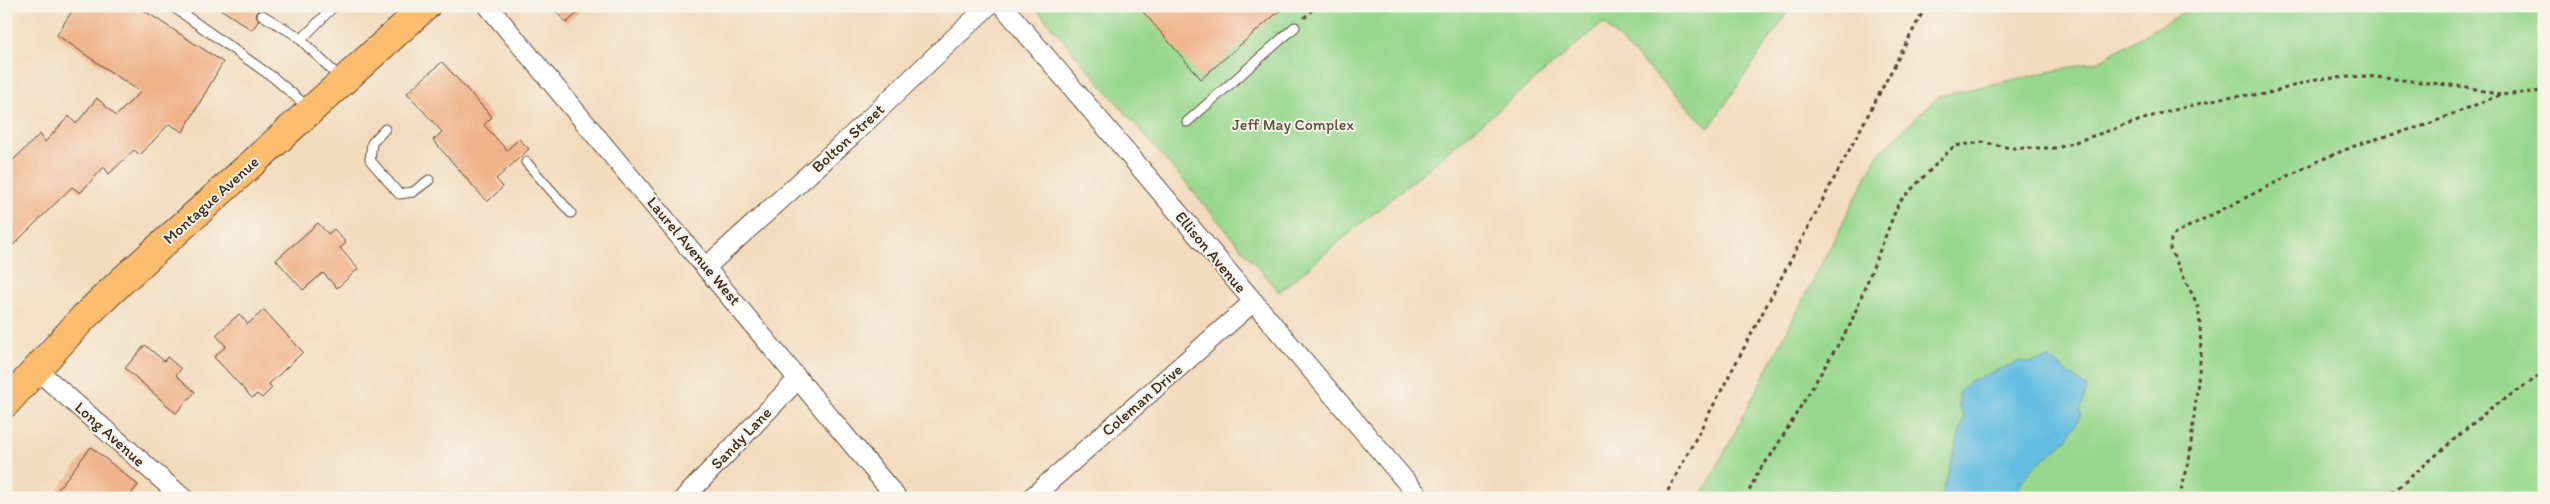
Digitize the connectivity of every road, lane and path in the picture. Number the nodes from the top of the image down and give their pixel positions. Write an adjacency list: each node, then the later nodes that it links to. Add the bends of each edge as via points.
1 (172, 6): 14 (lane, via 274,78)
2 (334, 6): 10 (lane)
3 (426, 6): 11 (main road, Montague Avenue)
4 (488, 6): 20 (street, Laurel Avenue West)
5 (988, 6): 20 (street, Bolton Street)
6 (1004, 6): 21 (street, Ellison Avenue)
7 (1926, 6): 31 (path)
8 (262, 15): 10 (lane)
9 (1295, 28): 15 (lane)
10 (301, 40): 11 (lane)
11 (343, 81): 14 (main road, Montague Avenue)
12 (2544, 91): 13 (path)
13 (2500, 95): 32 (path, via 2467,87 2366,76 2316,79 2266,94 2225,97 2168,112 2057,148 2010,148 1983,142 1954,146 1899,202 1850,325 1758,472); 33 (path, via 2426,125 2362,143 2318,161 2188,226 2171,239 2170,249 2198,306 2201,353 2189,462)
14 (311, 110): 22 (main road, Montague Avenue, via 84,317)
15 (1187, 122)
16 (385, 129): 18 (lane, via 372,142 370,160 399,194 413,192)
17 (526, 162): 19 (lane)
18 (429, 180)
19 (571, 213)
20 (706, 267): 24 (street, Laurel Avenue West)
21 (1253, 302): 29 (street, Coleman Drive); 30 (street, Ellison Avenue)
22 (37, 370): 25 (main road, Montague Avenue); 26 (street, Long Avenue)
23 (2544, 373): 34 (path, via 2491,408)
24 (798, 379): 27 (street, Sandy Lane); 28 (street, Laurel Avenue West)
25 (6, 403)
26 (183, 498)
27 (684, 498)
28 (898, 498)
29 (1031, 498)
30 (1420, 498)
31 (1664, 498)
32 (1746, 498)
33 (2179, 498)
34 (2386, 498)

